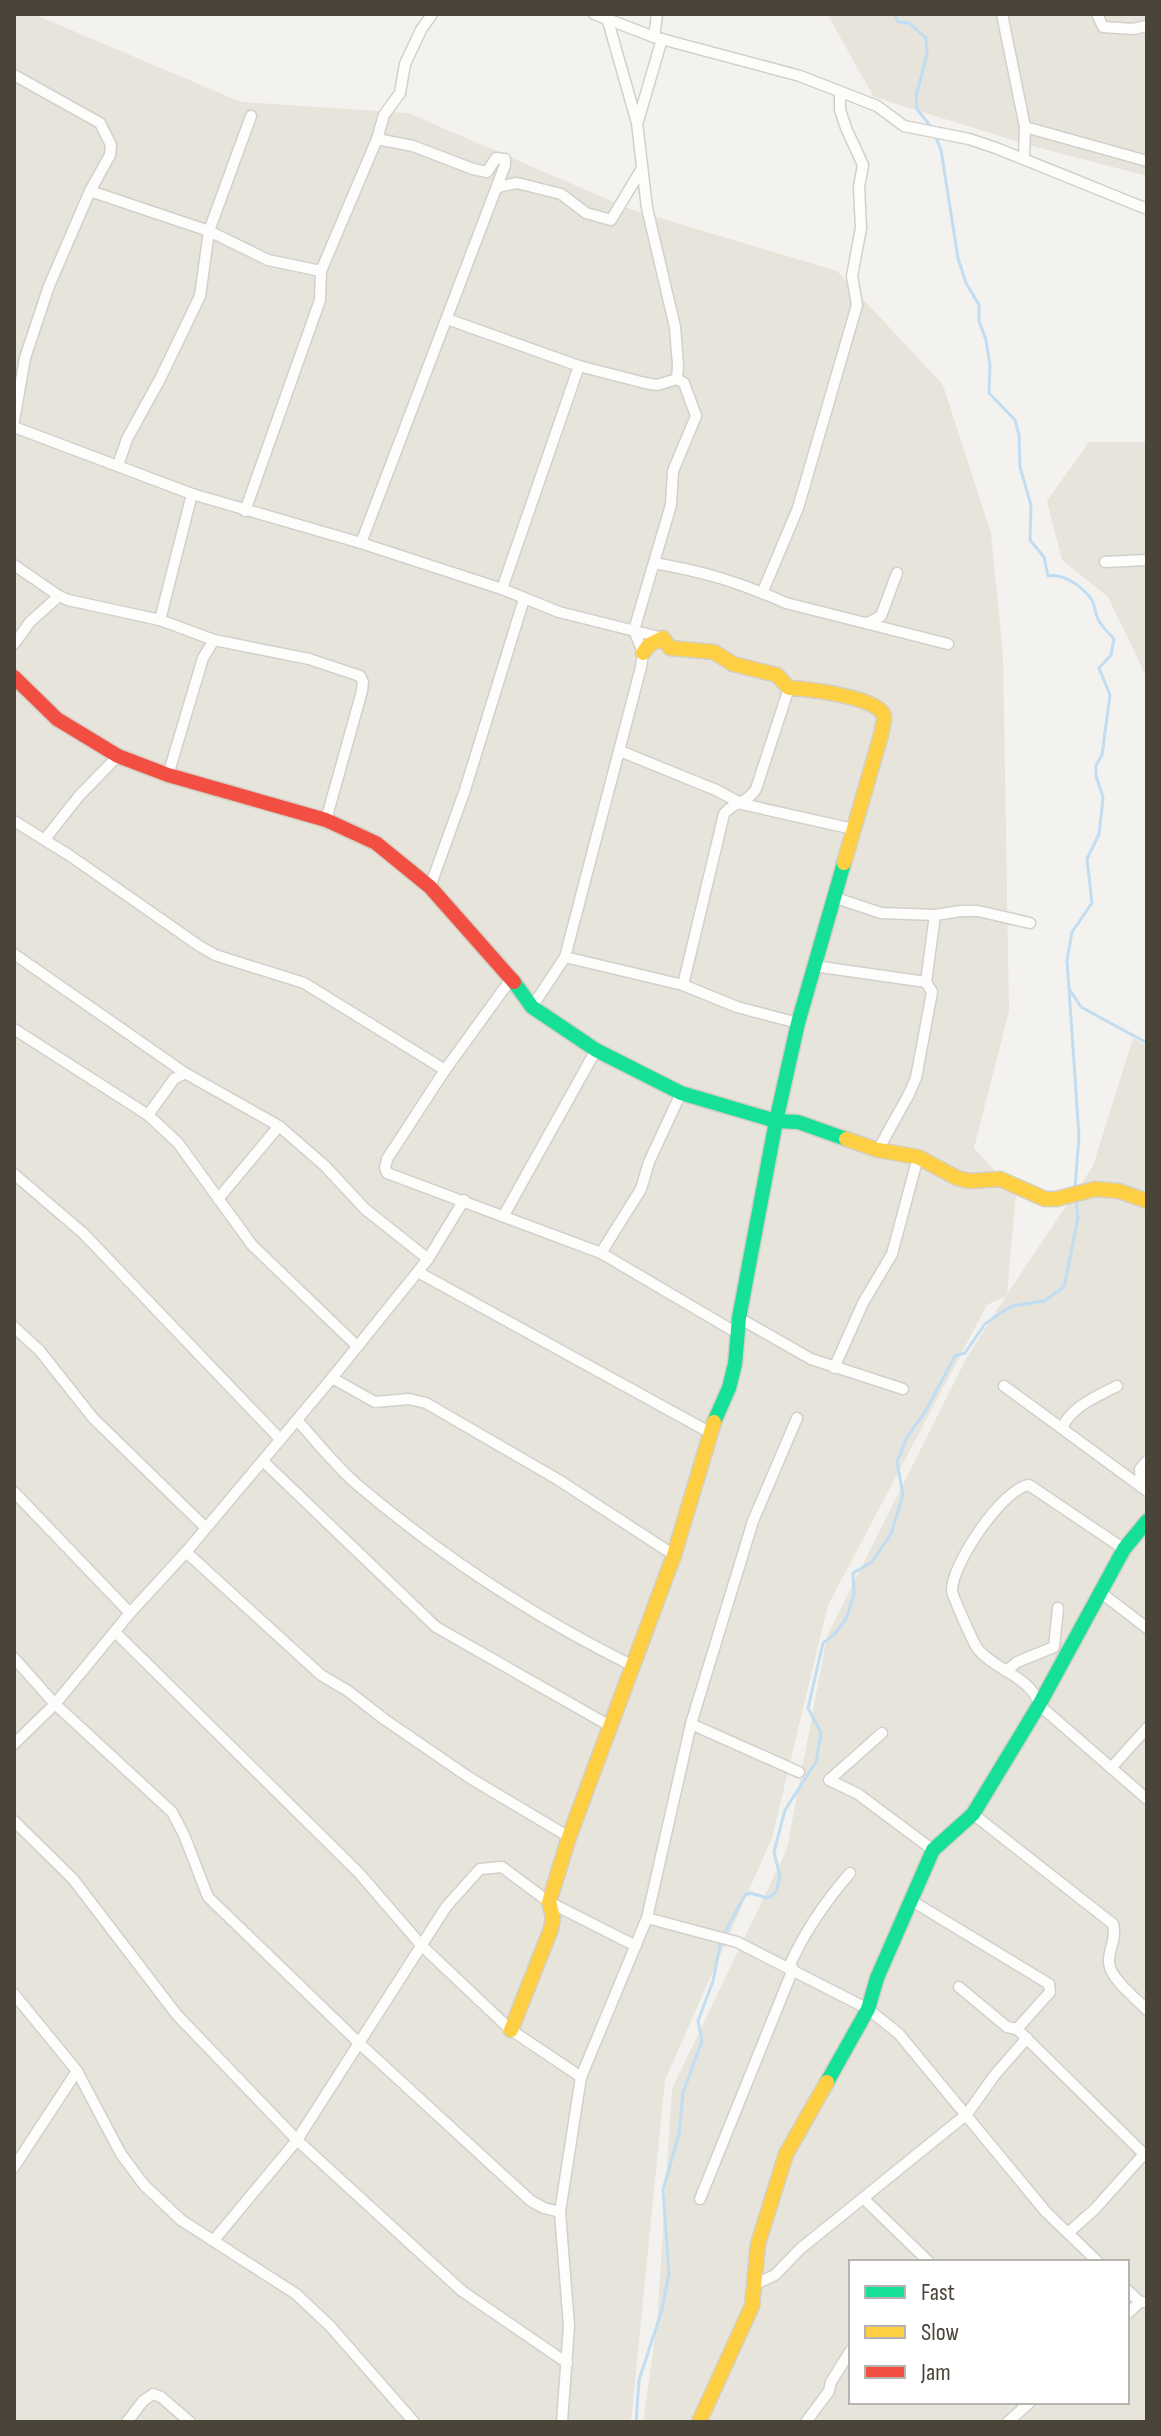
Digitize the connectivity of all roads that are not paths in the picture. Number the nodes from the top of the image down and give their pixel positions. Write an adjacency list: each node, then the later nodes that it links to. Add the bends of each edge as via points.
1 (432, 14): 14 (street, via 405,64 400,93 384,115)
2 (594, 14): 6 (street)
3 (657, 14): 8 (street)
4 (1002, 14): 13 (street)
5 (1097, 14): 7 (street, via 1103,27 1112,30)
6 (607, 16): 8 (street); 12 (street)
7 (1147, 26)
8 (658, 38): 10 (street, via 800,76); 12 (street)
9 (14, 75): 19 (street, via 100,123 110,155)
10 (840, 94): 15 (street, via 877,106 904,126 969,139); 38 (street, via 840,110 863,165 861,228 852,276 857,305 798,508)
11 (251, 116): 21 (street)
12 (637, 123): 17 (street)
13 (1025, 127): 15 (street); 16 (street)
14 (377, 139): 18 (street, via 487,172 496,158 505,159); 22 (street)
15 (1024, 159): 20 (street)
16 (1147, 161)
17 (641, 170): 18 (street, via 611,220 586,213 561,194 517,183); 26 (street, via 675,327)
18 (498, 187): 23 (street)
19 (90, 191): 21 (street); 24 (street)
20 (1147, 209)
21 (209, 231): 22 (street, via 268,260); 28 (street, via 200,296)
22 (321, 271): 30 (street, via 320,300)
23 (447, 319): 25 (street); 31 (street)
24 (20, 356): 27 (street)
25 (579, 366): 26 (street, via 657,385); 37 (street)
26 (677, 379): 34 (street, via 684,383 696,416 673,471 671,505)
27 (14, 424): 28 (street)
28 (118, 465): 29 (street)
29 (192, 494): 30 (street); 41 (street)
30 (245, 511): 31 (street)
31 (361, 543): 37 (street)
32 (1147, 560): 33 (street)
33 (1105, 562)
34 (654, 563): 38 (street); 43 (street)
35 (14, 565): 39 (street)
36 (897, 573): 42 (street, via 881,616)
37 (502, 589): 40 (street)
38 (763, 591): 42 (street, via 786,603)
39 (59, 596): 41 (street); 46 (street)
40 (524, 599): 43 (street); 59 (street)
41 (160, 620): 45 (street)
42 (868, 623): 47 (street)
43 (634, 630): 44 (street); 48 (street)
44 (663, 638): 48 (street); 50 (street, via 670,648 714,652 733,664 771,673)
45 (214, 640): 53 (street, via 203,658); 55 (street, via 309,659 360,676 362,691)
46 (14, 644)
47 (948, 644)
48 (643, 653): 51 (street)
49 (14, 677): 52 (street, via 57,719)
50 (789, 688): 54 (street, via 763,775); 57 (street, via 822,690 882,711 881,735)
51 (620, 751): 54 (street); 64 (street)
52 (118, 756): 53 (street); 58 (street)
53 (168, 775): 55 (street)
54 (742, 804): 57 (street); 68 (street, via 724,814)
55 (326, 820): 59 (street, via 376,843)
56 (14, 821): 58 (street)
57 (853, 829): 60 (street)
58 (45, 839): 74 (street, via 198,945 304,983)
59 (430, 887): 66 (street)
60 (836, 898): 61 (street, via 881,913); 65 (street)
61 (935, 915): 62 (street, via 978,911); 67 (street)
62 (1030, 923)
63 (14, 954): 73 (street)
64 (565, 957): 68 (street); 69 (street)
65 (814, 966): 67 (street); 70 (street)
66 (511, 979): 69 (street); 74 (street)
67 (926, 982): 81 (street, via 932,992 916,1078)
68 (683, 985): 70 (street)
69 (532, 1007): 72 (street)
70 (798, 1023): 79 (street)
71 (14, 1029): 78 (street)
72 (596, 1050): 77 (street); 87 (street)
73 (171, 1064): 75 (street); 76 (street)
74 (445, 1070): 85 (street, via 385,1168)
75 (185, 1073): 76 (street); 80 (street)
76 (174, 1079): 78 (street)
77 (681, 1093): 79 (street); 88 (street, via 641,1189)
78 (148, 1115): 84 (street, via 178,1143)
79 (776, 1121): 81 (street, via 798,1122); 91 (street)
80 (279, 1126): 84 (street); 89 (street, via 365,1209)
81 (878, 1150): 82 (street)
82 (918, 1157): 86 (street, via 957,1178 1000,1179 1045,1199 1095,1189); 95 (street, via 892,1254)
83 (14, 1174): 104 (street, via 83,1233)
84 (218, 1199): 94 (street, via 252,1245)
85 (464, 1200): 87 (street); 89 (street)
86 (1147, 1201)
87 (504, 1215): 88 (street)
88 (601, 1253): 93 (street)
89 (428, 1259): 90 (street)
90 (418, 1272): 94 (street); 103 (street)
91 (739, 1318): 93 (street); 95 (street)
92 (14, 1327): 110 (street, via 93,1418)
93 (737, 1333): 103 (street, via 729,1388)
94 (357, 1346): 96 (street)
95 (834, 1368): 99 (street)
96 (332, 1378): 101 (street); 113 (street, via 375,1402 426,1403)
97 (1004, 1386): 102 (street)
98 (1117, 1386): 102 (street, via 1078,1408)
99 (903, 1389)
100 (797, 1418): 124 (street, via 753,1521)
101 (297, 1420): 104 (street); 120 (street, via 358,1485 432,1543 565,1632)
102 (1062, 1428): 107 (street)
103 (709, 1432): 113 (street)
104 (280, 1439): 105 (street)
105 (263, 1461): 110 (street); 125 (street, via 436,1627)
106 (1147, 1461): 107 (street, via 1140,1469)
107 (1144, 1489)
108 (14, 1492): 116 (street)
109 (1147, 1521): 111 (street)
110 (205, 1527): 112 (street)
111 (1124, 1549): 114 (street); 121 (street, via 1029,1485 1014,1490 966,1552 952,1588 977,1647)
112 (186, 1552): 116 (street); 134 (street, via 321,1675 470,1778)
113 (674, 1555): 120 (street)
114 (1100, 1592): 117 (street); 123 (street)
115 (1058, 1608): 121 (street, via 1054,1647)
116 (130, 1613): 118 (street)
117 (1147, 1628)
118 (115, 1632): 122 (street); 140 (street, via 359,1873)
119 (14, 1658): 122 (street)
120 (633, 1666): 125 (street)
121 (1006, 1671): 123 (street, via 1035,1692)
122 (55, 1704): 128 (street); 150 (street, via 172,1812 208,1897)
123 (1039, 1705): 129 (street); 132 (street)
124 (691, 1724): 130 (street); 139 (street)
125 (610, 1726): 134 (street)
126 (1147, 1728): 129 (street)
127 (882, 1733): 135 (street, via 829,1780 858,1794)
128 (14, 1744)
129 (1111, 1768): 131 (street)
130 (799, 1772)
131 (1147, 1799)
132 (973, 1814): 135 (street); 146 (street, via 1113,1924 1116,1935 1109,1962)
133 (14, 1821): 154 (street, via 73,1879 177,2015)
134 (569, 1837): 138 (street)
135 (933, 1850): 137 (street)
136 (850, 1873): 142 (street, via 802,1937)
137 (912, 1901): 145 (street); 147 (street, via 1049,1984 1050,1992)
138 (549, 1902): 140 (street, via 502,1867 480,1869 446,1907); 141 (street); 148 (street, via 551,1929)
139 (647, 1918): 141 (street); 142 (street, via 737,1942)
140 (422, 1946): 148 (street); 150 (street)
141 (636, 1946): 152 (street)
142 (791, 1968): 145 (street); 157 (street)
143 (959, 1987): 147 (street, via 1007,2027)
144 (14, 1994): 151 (street)
145 (868, 2009): 153 (street, via 899,2034); 164 (street, via 786,2154 758,2244)
146 (1147, 2010)
147 (1017, 2029): 149 (street)
148 (511, 2030): 152 (street)
149 (1027, 2038): 153 (street); 155 (street)
150 (359, 2043): 154 (street); 159 (street, via 531,2201)
151 (77, 2071): 156 (street); 161 (street, via 121,2154 144,2185 181,2220)
152 (581, 2077): 159 (street)
153 (967, 2114): 158 (street); 160 (street)
154 (297, 2140): 161 (street); 166 (street, via 462,2291)
155 (1146, 2156): 160 (street)
156 (14, 2167)
157 (700, 2199)
158 (864, 2199): 162 (street); 164 (street, via 775,2275)
159 (560, 2212): 166 (street)
160 (1068, 2233): 163 (street)
161 (214, 2240): 170 (street, via 296,2294)
162 (926, 2260)
163 (1096, 2260)
164 (753, 2285): 172 (street, via 752,2306)
165 (849, 2353): 173 (street)
166 (567, 2363): 171 (street)
167 (1028, 2404): 174 (street)
168 (127, 2422): 169 (street, via 153,2394)
169 (190, 2422)
170 (414, 2422)
171 (562, 2422)
172 (699, 2422)
173 (806, 2422)
174 (1008, 2422)

